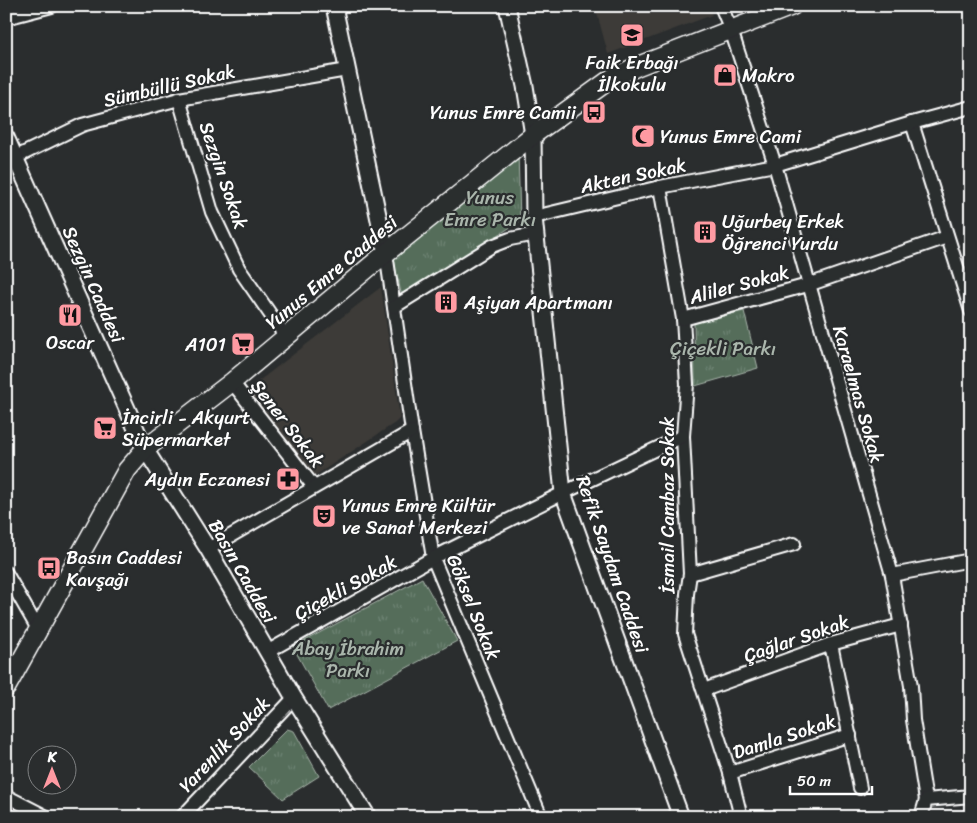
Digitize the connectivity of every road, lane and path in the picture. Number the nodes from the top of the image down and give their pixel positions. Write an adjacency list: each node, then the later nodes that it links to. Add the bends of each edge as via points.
1 (52, 6): 6 (street)
2 (334, 6): 8 (street)
3 (507, 6): 12 (street, Refik Saydam Caddesi)
4 (721, 6): 7 (street, Karaelmas Sokak)
5 (792, 6): 7 (main road, Yunus Emre Caddesi)
6 (6, 18)
7 (731, 30): 12 (main road, Yunus Emre Caddesi, via 612,78); 15 (street, Karaelmas Sokak)
8 (346, 70): 9 (street, Sümbüllü Sokak); 20 (street)
9 (179, 99): 14 (street, Sümbüllü Sokak, via 82,125); 25 (street, Sezgin Sokak, via 212,212 239,270)
10 (971, 106): 11 (street, Akten Sokak)
11 (912, 123): 15 (street, Akten Sokak); 19 (street)
12 (533, 135): 17 (street, Refik Saydam Caddesi); 20 (main road, Yunus Emre Caddesi)
13 (6, 137): 14 (street, Sezgin Caddesi)
14 (11, 159): 29 (street, Sezgin Caddesi)
15 (775, 165): 16 (street, Akten Sokak); 21 (street, Karaelmas Sokak)
16 (660, 187): 17 (street, Akten Sokak); 24 (street, İsmail Cambaz Sokak)
17 (534, 217): 18 (street, Refik Saydam Caddesi)
18 (536, 234): 22 (street, via 492,246); 31 (street, Refik Saydam Caddesi)
19 (947, 237): 21 (street, Aliler Sokak); 23 (street)
20 (386, 253): 22 (street, Göksel Sokak); 25 (main road, Yunus Emre Caddesi)
21 (808, 285): 24 (street, Aliler Sokak); 38 (street, Karaelmas Sokak)
22 (394, 307): 27 (street, Göksel Sokak)
23 (971, 311)
24 (683, 319): 28 (street, İsmail Cambaz Sokak, via 687,384)
25 (286, 337): 26 (main road, Yunus Emre Caddesi)
26 (232, 382): 29 (main road, Yunus Emre Caddesi); 30 (street, Şener Sokak)
27 (412, 431): 30 (street, Şener Sokak); 34 (street, Göksel Sokak)
28 (683, 436): 31 (street, Çiçekli Sokak); 37 (street, İsmail Cambaz Sokak)
29 (145, 449): 33 (street, Basın Caddesi); 40 (main road, Yunus Emre Caddesi, via 128,470)
30 (314, 488): 33 (street, Şener Sokak)
31 (564, 493): 34 (street, Çiçekli Sokak); 56 (street, Refik Saydam Caddesi)
32 (794, 544): 37 (street)
33 (208, 549): 42 (street, Basın Caddesi)
34 (433, 558): 42 (street, Çiçekli Sokak); 55 (street, Göksel Sokak)
35 (971, 560): 38 (street)
36 (6, 573): 40 (street)
37 (690, 574): 44 (street, İsmail Cambaz Sokak, via 686,634)
38 (892, 574): 39 (street, Karaelmas Sokak)
39 (901, 625): 41 (street, Çağlar Sokak); 51 (street, Karaelmas Sokak)
40 (38, 629): 43 (main road, Yunus Emre Caddesi)
41 (831, 644): 44 (street, Çağlar Sokak); 46 (street)
42 (268, 652): 45 (street, Basın Caddesi)
43 (6, 688)
44 (704, 690): 47 (street, İsmail Cambaz Sokak)
45 (294, 698): 53 (street, Yarenlik Sokak); 54 (street, Basın Caddesi)
46 (850, 735): 47 (street, Damla Sokak); 48 (street)
47 (730, 773): 57 (street, İsmail Cambaz Sokak)
48 (860, 788)
49 (6, 796): 52 (street)
50 (971, 796): 51 (street)
51 (926, 800): 58 (street)
52 (47, 817)
53 (182, 817)
54 (368, 817)
55 (540, 817)
56 (681, 817)
57 (741, 817)
58 (921, 817)

